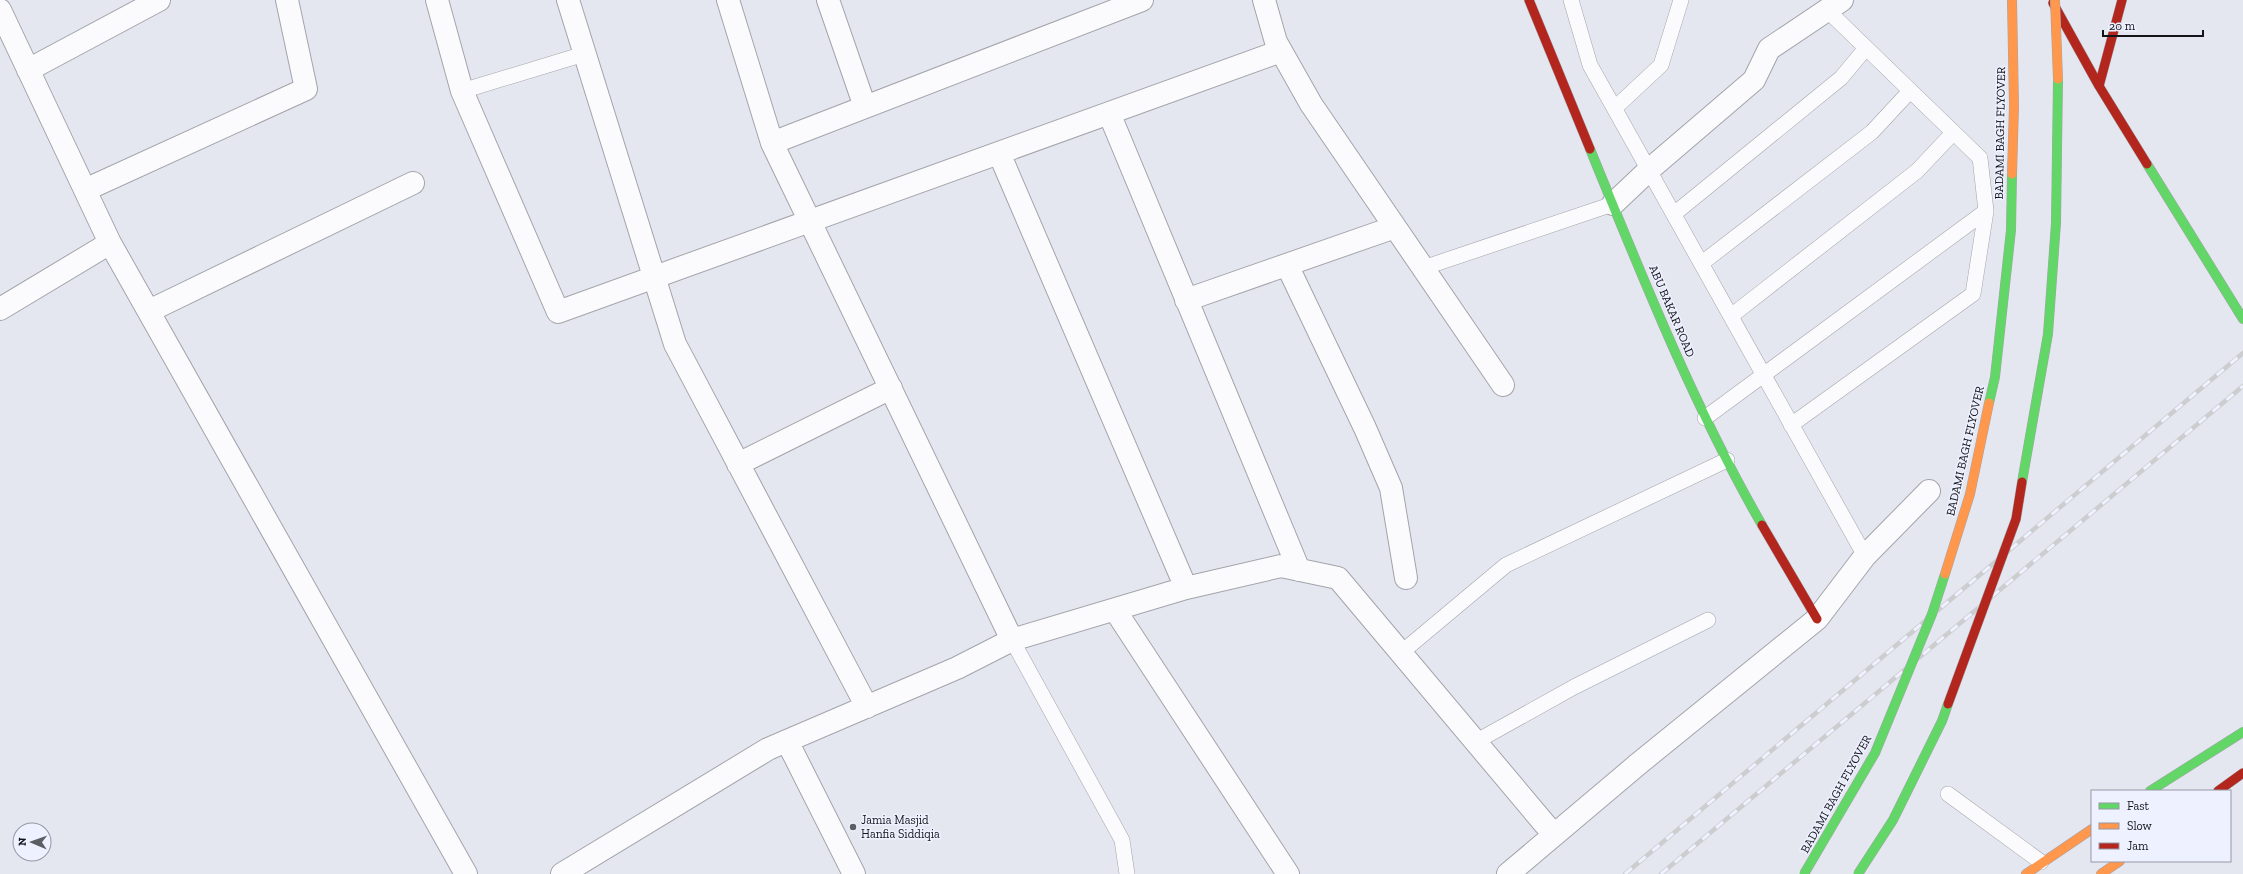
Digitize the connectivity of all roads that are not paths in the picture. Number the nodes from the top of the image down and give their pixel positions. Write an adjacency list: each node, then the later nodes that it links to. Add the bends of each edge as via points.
1 (159, 0): 21 (street)
2 (287, 0): 33 (street, via 306,89)
3 (437, 0): 23 (street)
4 (568, 0): 20 (street)
5 (728, 0): 29 (street)
6 (828, 0): 25 (street)
7 (1142, 0): 25 (street)
8 (1264, 0): 19 (street)
9 (1529, 0): 34 (street, ABU BAKAR ROAD)
10 (1571, 0): 26 (lane, via 1590,65)
11 (1681, 0): 26 (lane, via 1661,65)
12 (2012, 0): 84 (street, BADAMI BAGH FLYOVER, bridge, via 2014,106 2011,230 1995,377 1970,494 1932,614 1875,753)
13 (2051, 0): 22 (street)
14 (2055, 0): 85 (street, bridge, via 2059,93 2056,231 2048,334 2016,519 1942,721 1893,820)
15 (2122, 0): 22 (street)
16 (1834, 5): 18 (lane); 31 (street, via 1769,49 1754,80)
17 (0, 10): 21 (street)
18 (1866, 48): 24 (lane); 36 (lane, via 1841,78)
19 (1281, 51): 27 (street); 38 (street, via 1311,104)
20 (584, 54): 23 (lane); 43 (street)
21 (28, 70): 33 (street)
22 (2099, 86): 48 (street)
23 (462, 91): 43 (street, via 558,312)
24 (1910, 91): 28 (lane); 40 (lane, via 1872,132)
25 (865, 107): 29 (street)
26 (1615, 108): 31 (lane)
27 (1109, 113): 30 (street); 44 (street)
28 (1953, 133): 35 (lane, via 1980,158); 47 (lane, via 1917,171)
29 (772, 143): 37 (street)
30 (999, 153): 37 (street); 60 (street)
31 (1650, 169): 34 (street); 36 (lane)
32 (413, 183): 46 (street)
33 (85, 190): 39 (street)
34 (1613, 204): 42 (lane); 52 (street, ABU BAKAR ROAD)
35 (1986, 211): 49 (lane); 53 (lane, via 1973,294)
36 (1674, 214): 40 (lane)
37 (810, 221): 43 (street); 51 (street)
38 (1395, 227): 41 (street); 42 (street)
39 (110, 243): 45 (street); 46 (street)
40 (1702, 263): 47 (lane)
41 (1287, 265): 44 (street); 59 (street, via 1391,488)
42 (1423, 268): 50 (street)
43 (655, 278): 55 (street, via 674,344)
44 (1186, 300): 58 (street)
45 (1, 304)
46 (149, 311): 78 (street)
47 (1731, 316): 49 (lane)
48 (2243, 319)
49 (1763, 375): 52 (lane); 53 (lane)
50 (1503, 385)
51 (890, 388): 55 (street); 64 (street)
52 (1705, 418): 54 (street, ABU BAKAR ROAD)
53 (1792, 425): 57 (lane)
54 (1727, 460): 62 (street, ABU BAKAR ROAD); 65 (lane, via 1506,565)
55 (738, 464): 66 (street)
56 (1929, 491): 57 (street)
57 (1866, 556): 62 (street)
58 (1299, 570): 60 (street, via 1281,566); 65 (street, via 1338,578)
59 (1406, 578)
60 (1186, 588): 61 (street)
61 (1115, 610): 64 (street); 82 (street)
62 (1817, 619): 75 (street)
63 (1708, 620): 69 (lane, via 1574,687)
64 (1012, 640): 66 (street, via 957,668); 81 (lane, via 1122,840)
65 (1402, 652): 69 (street)
66 (867, 706): 68 (street)
67 (2243, 732): 71 (street)
68 (787, 741): 79 (street, via 768,749); 80 (street)
69 (1477, 741): 75 (street)
70 (2243, 773): 72 (street)
71 (2152, 790)
72 (2219, 790)
73 (1948, 794): 76 (lane)
74 (2091, 830): 76 (street)
75 (1554, 835): 83 (street)
76 (2041, 862): 86 (street)
77 (2119, 862): 87 (street)
78 (466, 874)
79 (562, 874)
80 (854, 874)
81 (1127, 874)
82 (1288, 874)
83 (1508, 874)
84 (1804, 874)
85 (1858, 874)
86 (2026, 874)
87 (2101, 874)

